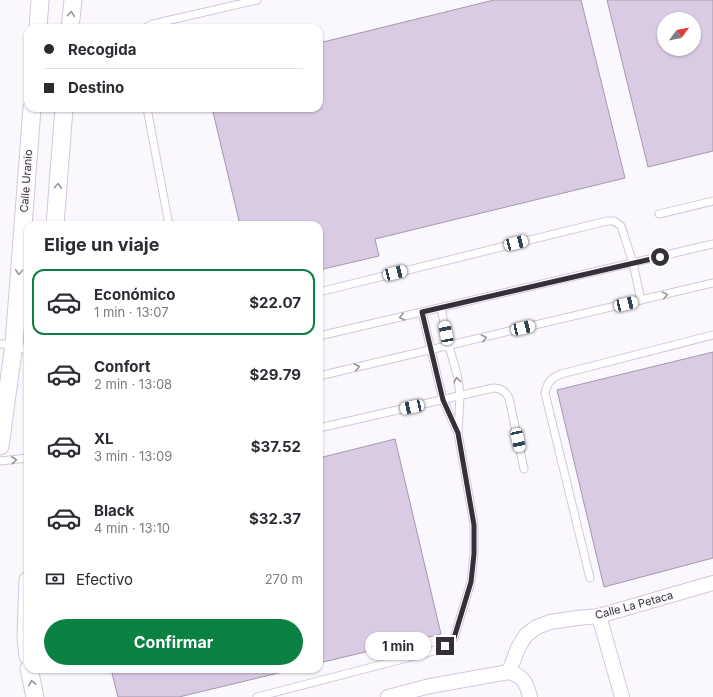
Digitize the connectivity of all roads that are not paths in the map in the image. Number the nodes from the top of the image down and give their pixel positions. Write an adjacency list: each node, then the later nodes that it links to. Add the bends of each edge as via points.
1 (40, 0): 4 (street)
2 (73, 0): 5 (street, one-way to 2)
3 (257, 0): 6 (lane)
4 (38, 24)
5 (70, 24)
6 (154, 24)
7 (32, 112): 23 (street, Calle Uranio, one-way to 23)
8 (64, 112): 12 (street, one-way to 8)
9 (148, 112): 13 (lane)
10 (713, 201): 11 (lane)
11 (659, 214)
12 (55, 221)
13 (169, 221)
14 (713, 244): 15 (lane)
15 (633, 263): 17 (lane, via 621,226 614,221 607,221); 18 (lane); 19 (lane)
16 (713, 284): 18 (lane, one-way to 16)
17 (323, 291)
18 (641, 300): 24 (lane, one-way to 18)
19 (441, 308): 20 (lane); 24 (lane)
20 (422, 312): 22 (lane, one-way to 22); 25 (lane)
21 (713, 334): 35 (lane, via 561,374 555,376 547,386 545,393)
22 (323, 335)
23 (14, 346): 31 (street, Calle Uranio)
24 (449, 346): 25 (lane); 27 (lane, one-way to 24)
25 (431, 350): 26 (lane, one-way to 25); 28 (lane)
26 (323, 375)
27 (460, 396): 28 (lane); 30 (lane); 34 (lane, via 493,388 506,393)
28 (443, 400): 29 (lane); 30 (lane)
29 (323, 427)
30 (458, 433): 43 (lane, via 474,525 474,554 471,582 454,638 445,646 430,652)
31 (0, 446)
32 (24, 458): 33 (lane, one-way to 32)
33 (0, 461)
34 (524, 469)
35 (590, 578)
36 (713, 583): 37 (street, Calle La Petaca)
37 (599, 616): 38 (street, Calle La Petaca, via 550,622 537,627 526,635); 45 (street)
38 (509, 672): 40 (street, via 524,679); 41 (street)
39 (30, 673): 42 (street, one-way to 39)
40 (529, 691)
41 (432, 692): 44 (street)
42 (35, 697)
43 (257, 697)
44 (388, 697)
45 (622, 697)

